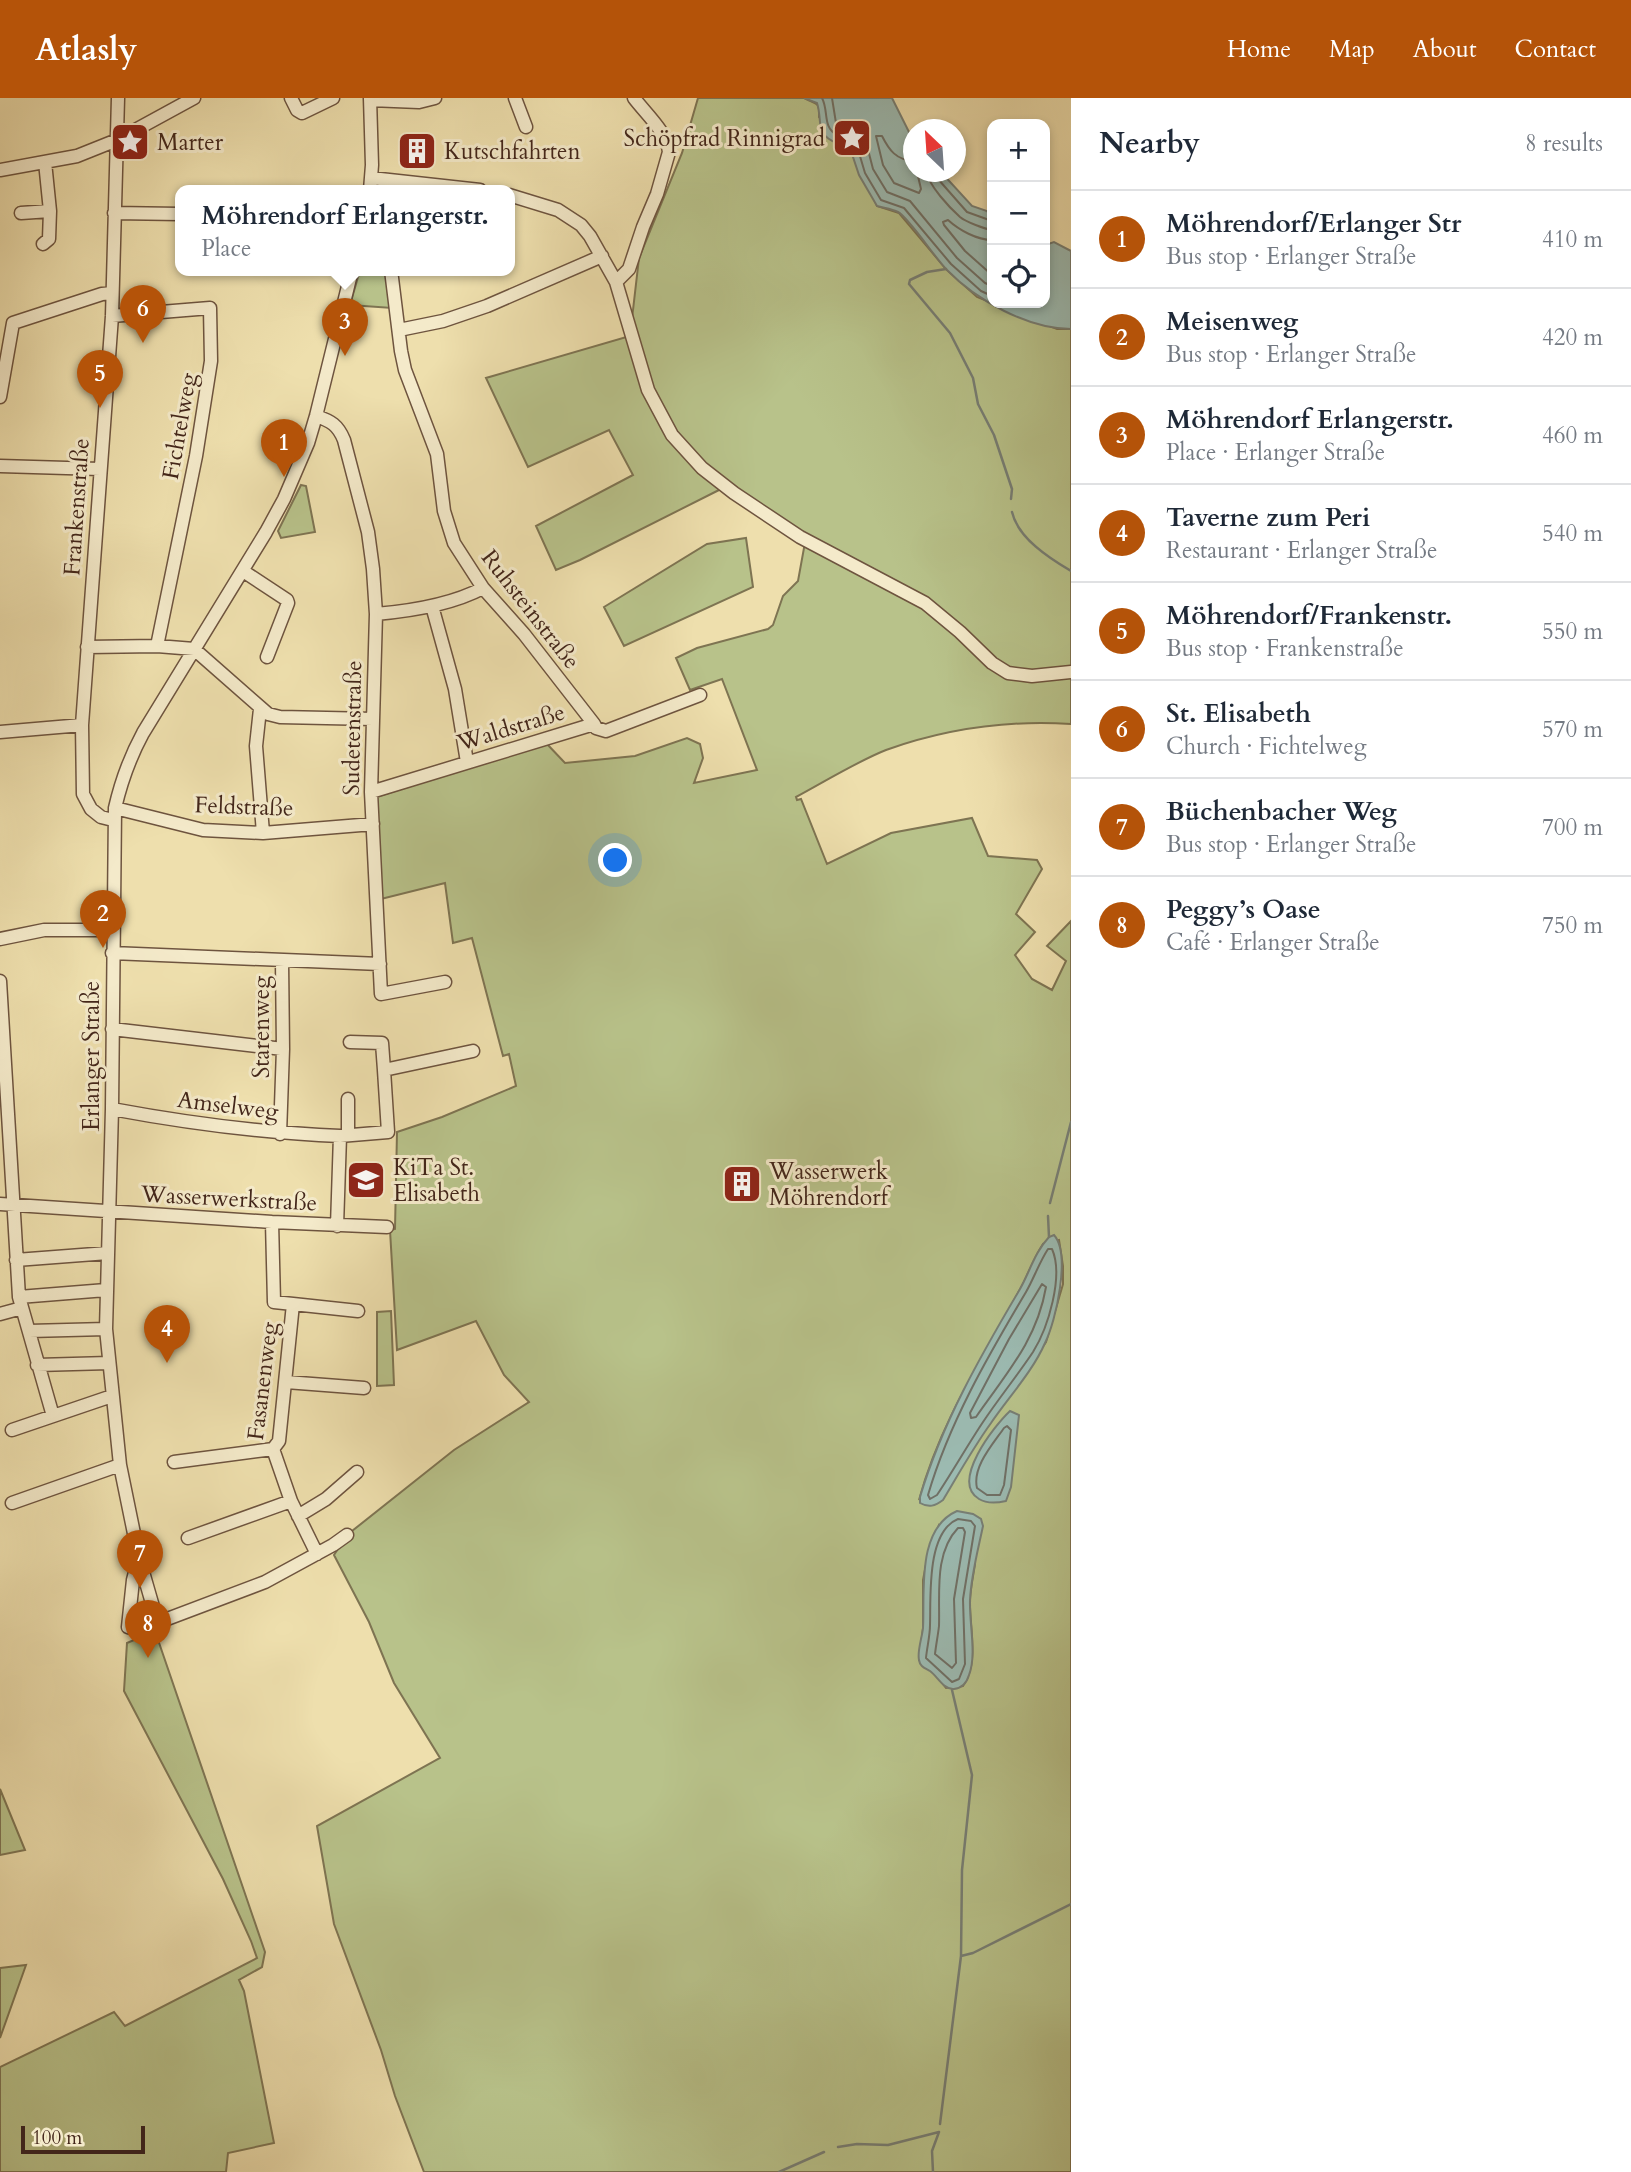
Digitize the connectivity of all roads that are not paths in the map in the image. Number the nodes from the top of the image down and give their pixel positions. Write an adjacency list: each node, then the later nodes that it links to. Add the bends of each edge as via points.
1 (118, 98): 10 (street, Frankenstraße)
2 (194, 98): 10 (street)
3 (291, 98): 4 (street, via 302,113)
4 (333, 98)
5 (436, 98): 8 (street, via 419,102)
6 (515, 98): 9 (street)
7 (634, 98): 24 (street, via 661,132 669,152 629,269)
8 (370, 99): 13 (street)
9 (526, 127)
10 (117, 140): 11 (street); 18 (street, Frankenstraße)
11 (46, 162): 12 (street); 16 (street)
12 (0, 170)
13 (371, 184): 14 (street)
14 (389, 185)
15 (515, 197): 21 (street, via 558,210 581,225)
16 (50, 211): 17 (street); 20 (street, via 49,239)
17 (21, 213)
18 (114, 213): 19 (street); 25 (street, Frankenstraße)
19 (175, 214)
20 (43, 244)
21 (603, 256): 24 (street); 27 (street, via 487,306)
22 (351, 276): 29 (street, Erlanger Straße)
23 (392, 276): 27 (street, Ruhsteinstraße)
24 (616, 282): 40 (street, via 644,377 672,435 702,468 813,543 925,603 1008,674)
25 (112, 293): 26 (street, Frankenstraße); 28 (street, via 13,323)
26 (112, 316): 31 (street, Frankenstraße); 36 (street, Fichtelweg, via 210,308 211,362 196,456)
27 (400, 330): 33 (street, Ruhsteinstraße, via 405,370 438,454 448,527)
28 (0, 397)
29 (316, 416): 32 (street, Erlanger Straße, via 284,499); 35 (street, Sudetenstraße, via 331,421 344,440 368,532)
30 (0, 466): 31 (street)
31 (100, 469): 37 (street, Frankenstraße)
32 (243, 570): 38 (street, Erlanger Straße); 39 (street, via 288,600)
33 (483, 588): 34 (street); 44 (street, Ruhsteinstraße)
34 (432, 606): 35 (street); 47 (street, via 455,689)
35 (376, 614): 43 (street, Sudetenstraße)
36 (156, 646): 37 (street); 38 (street)
37 (87, 647): 45 (street, Frankenstraße)
38 (194, 649): 42 (street); 49 (street, Erlanger Straße, via 133,750)
39 (267, 657)
40 (1071, 672)
41 (700, 695): 44 (street, Waldstraße, via 606,731)
42 (260, 709): 43 (street, via 280,717); 51 (street, via 256,746)
43 (373, 719): 48 (street, Sudetenstraße)
44 (594, 724): 47 (street, Waldstraße)
45 (82, 725): 46 (street); 49 (street, Frankenstraße, via 83,794 90,809 102,817)
46 (0, 732)
47 (467, 762): 48 (street, Waldstraße)
48 (371, 792): 50 (street, Sudetenstraße)
49 (114, 814): 51 (street, Feldstraße, via 202,830); 52 (street, Erlanger Straße)
50 (373, 824): 51 (street, Feldstraße); 56 (street, Sudetenstraße)
51 (263, 833)
52 (112, 930): 53 (street, via 44,930); 54 (street, Erlanger Straße)
53 (0, 939)
54 (112, 953): 55 (street); 59 (street, Erlanger Straße)
55 (282, 961): 56 (street); 61 (street, Starenweg)
56 (380, 964): 58 (street, Sudetenstraße, via 381,994)
57 (0, 981): 64 (street)
58 (445, 982)
59 (112, 1029): 61 (street); 66 (street, Erlanger Straße)
60 (350, 1042): 63 (street, Amselweg, via 382,1043)
61 (283, 1049): 67 (street, Starenweg)
62 (473, 1051): 63 (street)
63 (384, 1070): 68 (street, Amselweg, via 388,1132)
64 (4, 1094): 69 (street)
65 (348, 1100): 68 (street)
66 (112, 1109): 67 (street, Amselweg); 70 (street, Erlanger Straße)
67 (281, 1134): 68 (street, Amselweg)
68 (344, 1135): 72 (street)
69 (7, 1205): 70 (street, Wasserwerkstraße); 75 (street)
70 (110, 1213): 71 (street, Wasserwerkstraße); 74 (street, Erlanger Straße)
71 (272, 1222): 72 (street, Wasserwerkstraße); 78 (street, Fasanenweg, via 274,1302)
72 (337, 1226): 73 (street, Wasserwerkstraße)
73 (387, 1227)
74 (108, 1253): 75 (street); 76 (street, Erlanger Straße)
75 (16, 1260): 77 (street)
76 (106, 1290): 77 (street); 81 (street, Erlanger Straße)
77 (21, 1303): 80 (street); 82 (street)
78 (293, 1304): 79 (street); 85 (street, Fasanenweg)
79 (358, 1311)
80 (0, 1314)
81 (106, 1329): 82 (street); 83 (street, Erlanger Straße)
82 (29, 1331): 84 (street)
83 (109, 1363): 84 (street); 87 (street, Erlanger Straße)
84 (37, 1365): 88 (street)
85 (286, 1382): 86 (street); 90 (street, Fasanenweg, via 279,1441)
86 (364, 1388)
87 (112, 1396): 88 (street); 92 (street, Erlanger Straße)
88 (53, 1416): 89 (street)
89 (12, 1430)
90 (273, 1449): 91 (street); 94 (street, Fasanenweg)
91 (174, 1462)
92 (120, 1465): 95 (street); 100 (street, Erlanger Straße)
93 (357, 1472): 96 (street)
94 (290, 1501): 96 (street, Fasanenweg); 98 (street)
95 (12, 1503)
96 (298, 1516): 99 (street, Fasanenweg)
97 (347, 1535): 99 (street)
98 (188, 1538)
99 (317, 1554): 101 (street, via 265,1582)
100 (139, 1558): 101 (street, Erlanger Straße); 101 (street, Erlanger Straße, via 128,1626 138,1630)
101 (158, 1624)

